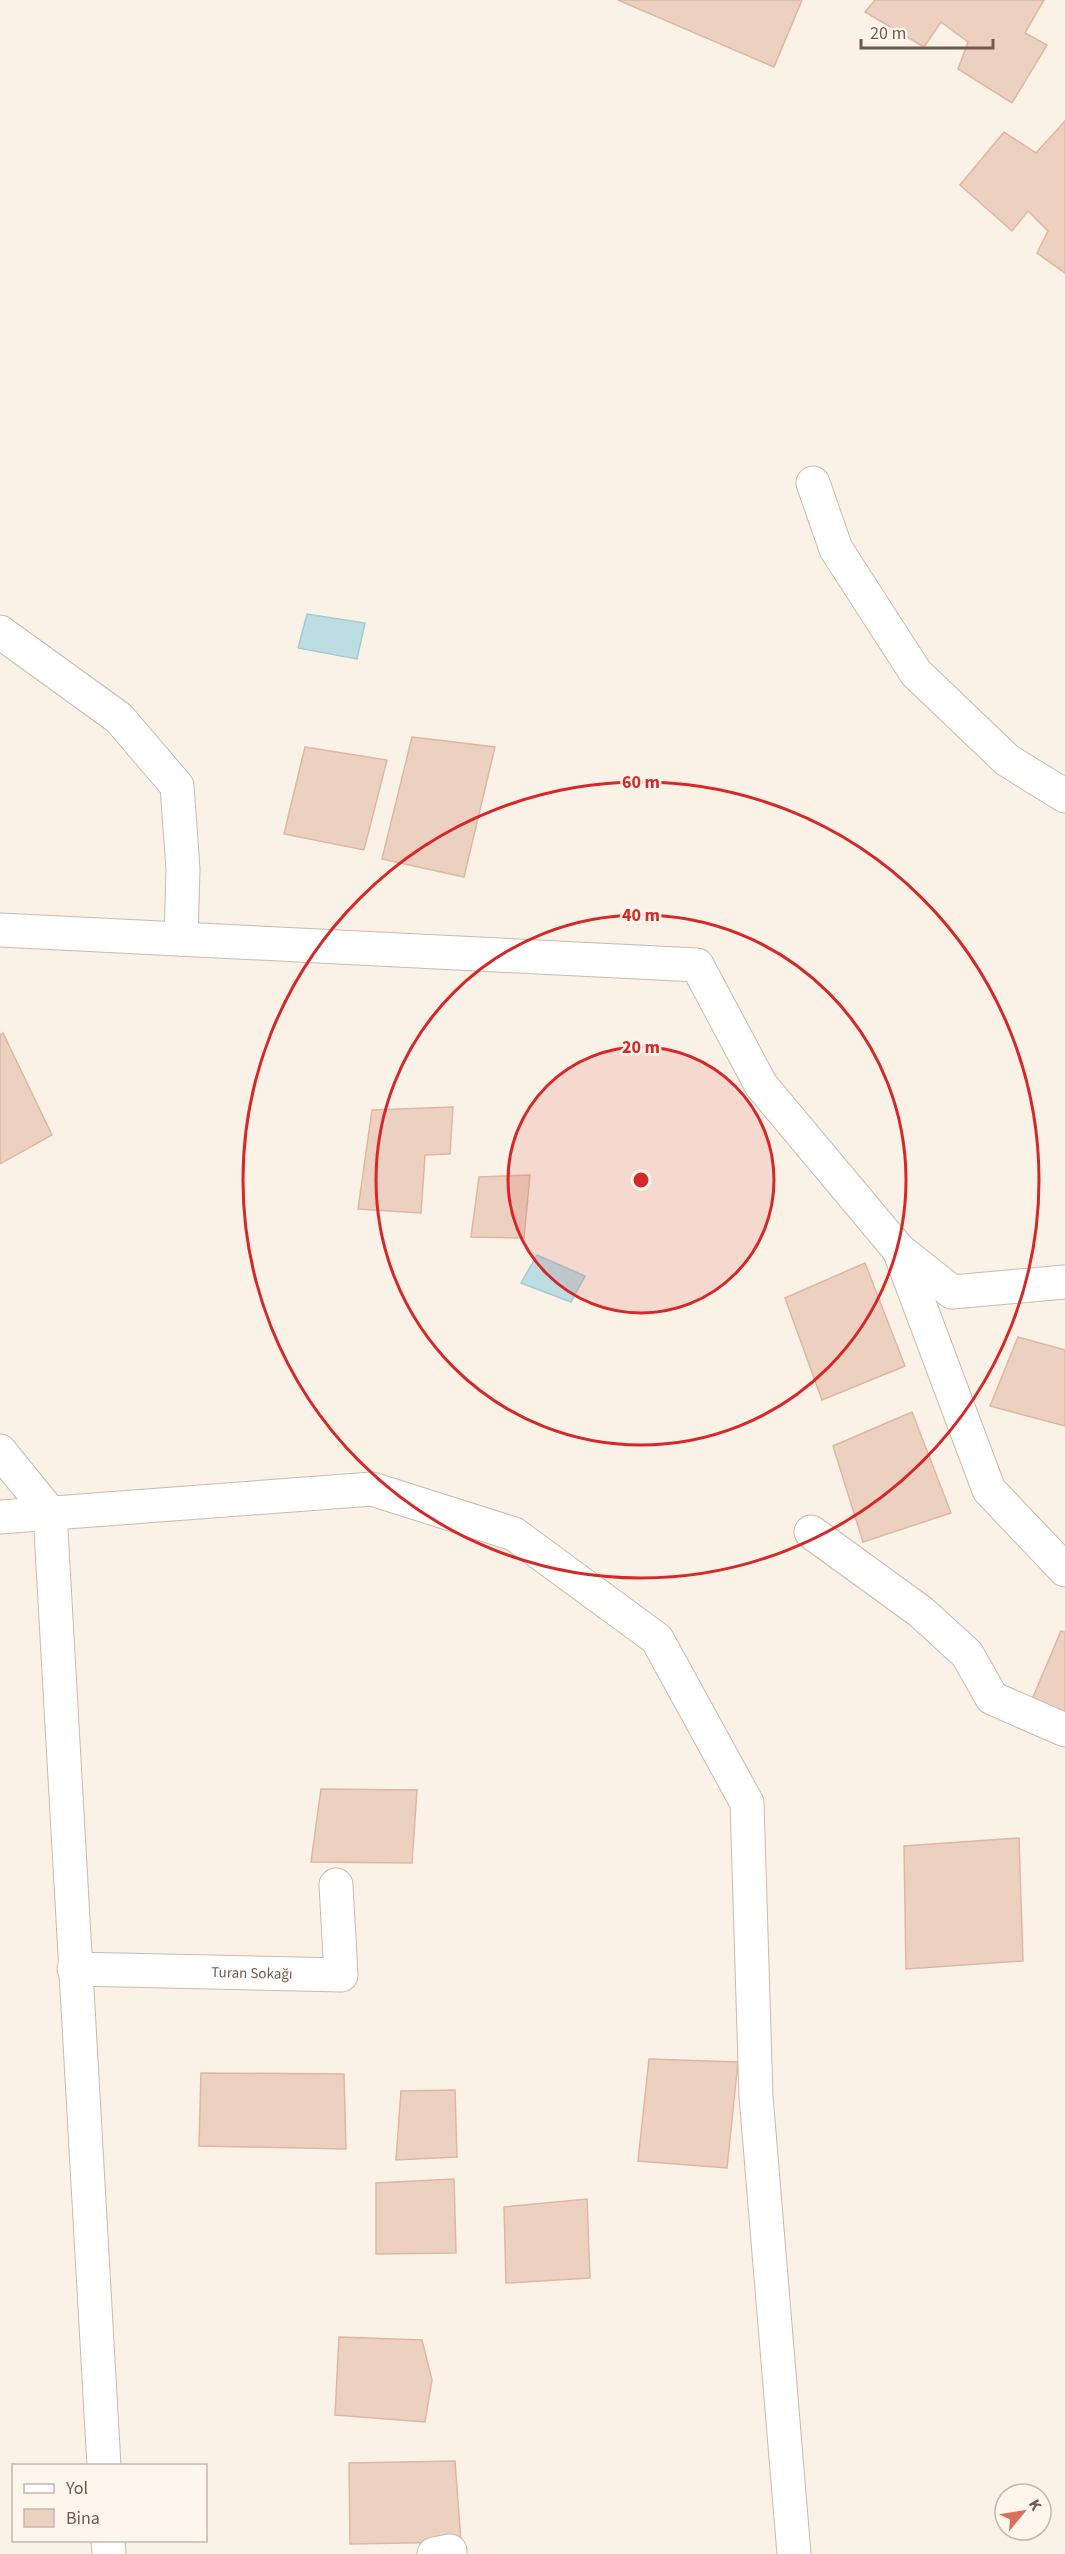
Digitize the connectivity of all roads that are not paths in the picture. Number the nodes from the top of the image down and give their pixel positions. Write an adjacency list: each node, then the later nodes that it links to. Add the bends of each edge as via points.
1 (813, 483): 3 (street, via 836,549 915,673 1007,760)
2 (0, 632): 5 (street, via 119,718 177,786 183,869)
3 (1065, 796)
4 (0, 930): 5 (street)
5 (181, 939): 6 (street, via 697,965 761,1085)
6 (899, 1250): 7 (street, via 952,1292); 12 (street, via 988,1490)
7 (1065, 1282)
8 (0, 1451): 9 (street)
9 (50, 1514): 10 (street); 15 (street); 17 (street, via 372,1489 514,1534 657,1639 747,1803 756,2096)
10 (0, 1517)
11 (812, 1532): 13 (street, via 921,1612 967,1654 992,1698)
12 (1065, 1570)
13 (1065, 1730)
14 (336, 1885): 15 (street, Turan Sokağı, via 340,1975)
15 (74, 1969): 16 (street)
16 (104, 2464)
17 (794, 2554)

